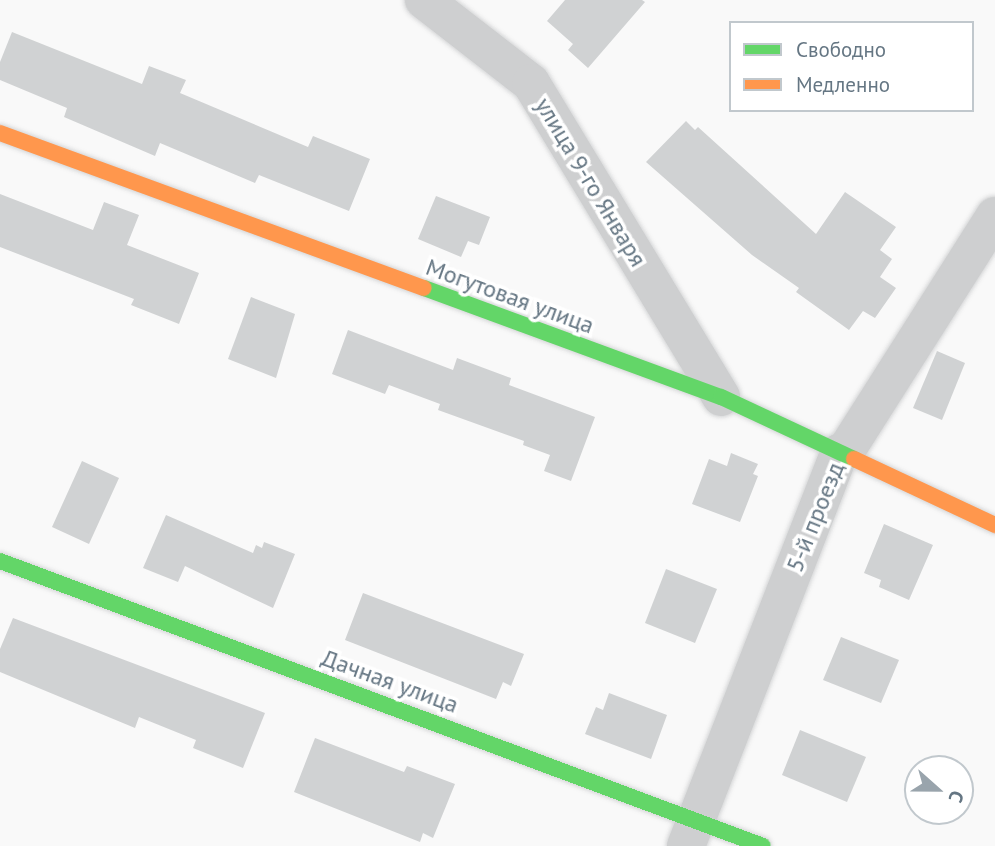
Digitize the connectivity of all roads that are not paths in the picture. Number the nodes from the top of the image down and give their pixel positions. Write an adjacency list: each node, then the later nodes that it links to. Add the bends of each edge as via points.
1 (424, 0): 4 (street, улица 9-го Января, via 531,83)
2 (0, 133): 4 (street, Могутовая улица)
3 (995, 216): 5 (street, 5-й проезд, via 847,449)
4 (721, 397): 5 (street, Могутовая улица)
5 (839, 453): 6 (street, Могутовая улица); 8 (street, 5-й проезд)
6 (995, 525)
7 (0, 561): 8 (street, Дачная улица)
8 (691, 833): 9 (street, Дачная улица)
9 (763, 846)

